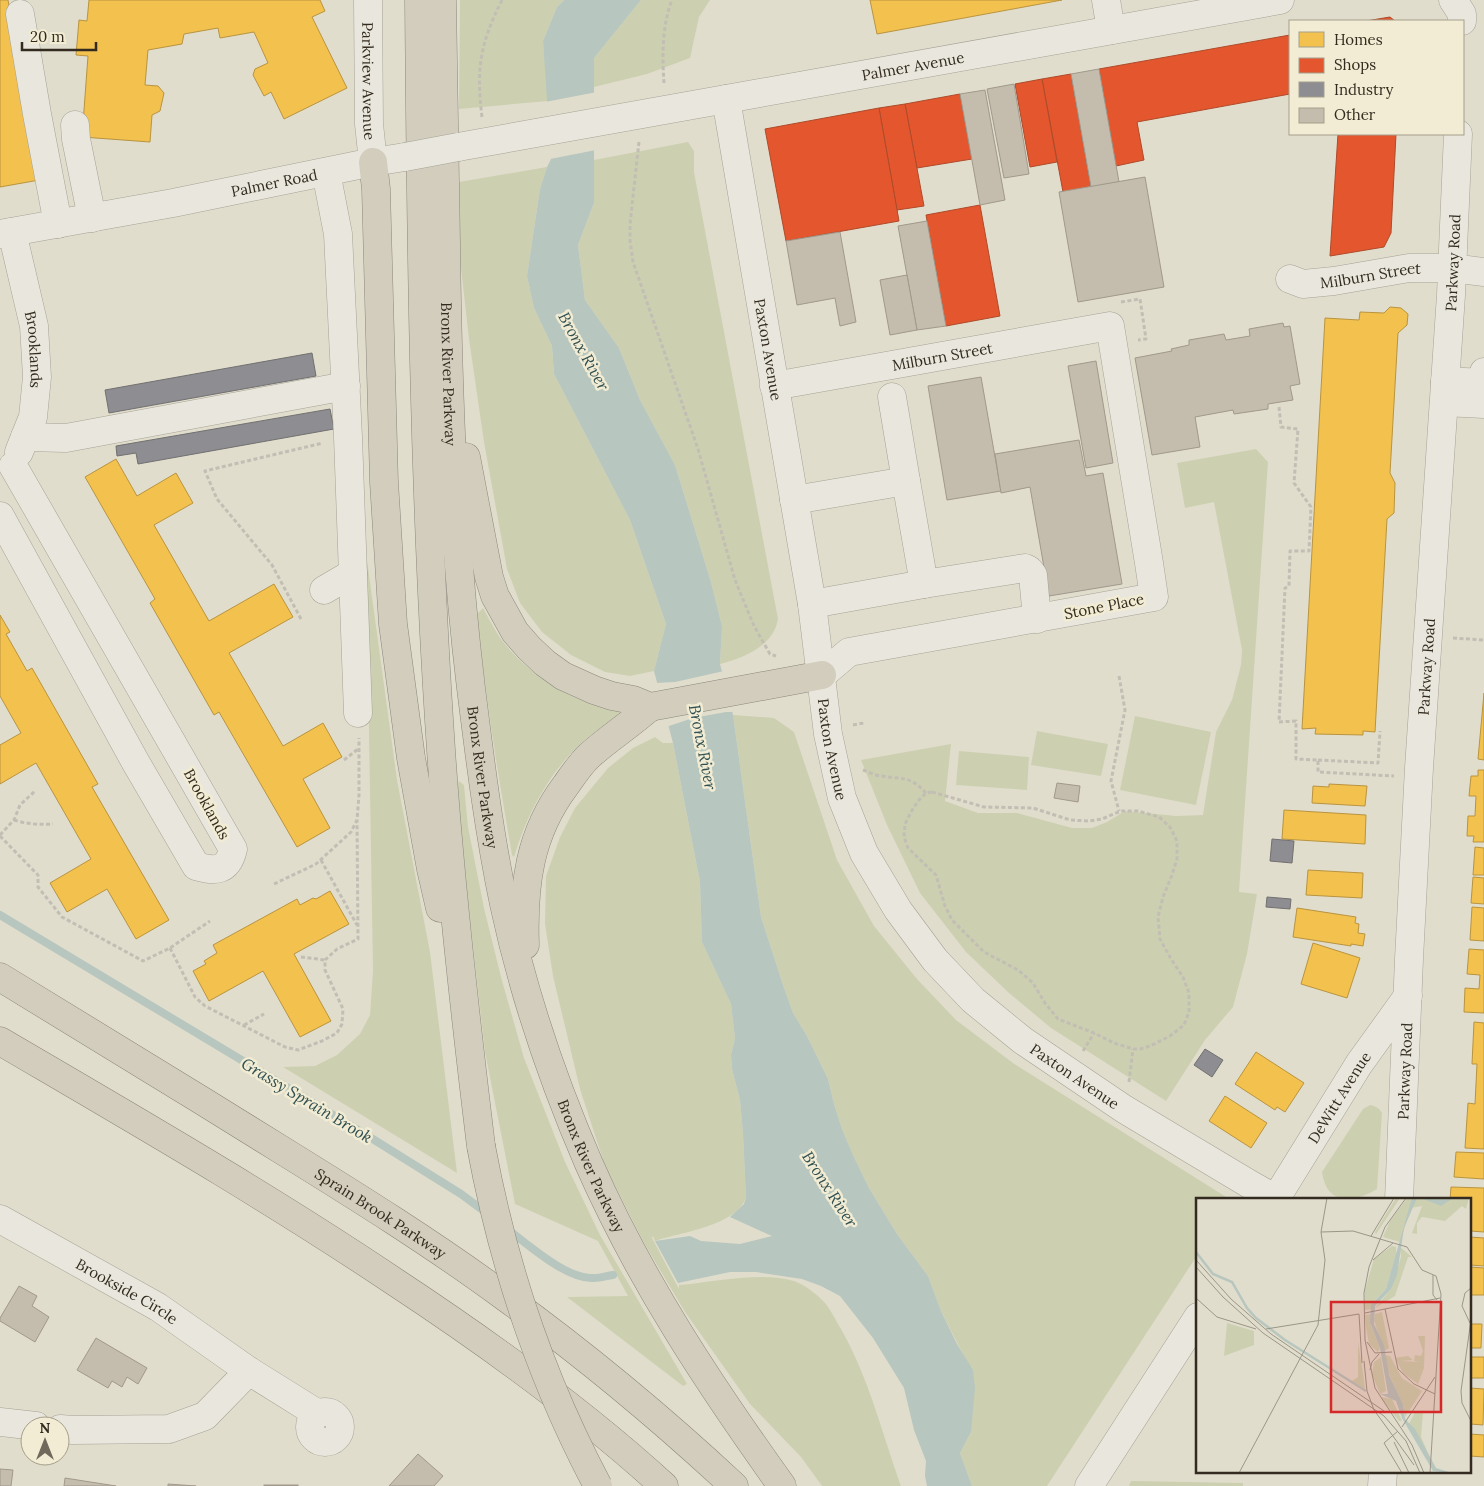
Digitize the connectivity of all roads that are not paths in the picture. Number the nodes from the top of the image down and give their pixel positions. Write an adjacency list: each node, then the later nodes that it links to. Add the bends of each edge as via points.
1 (368, 0): 12 (street, Parkview Avenue, via 369,124)
2 (419, 0): 46 (highway, Bronx River Parkway, via 427,488 448,840)
3 (442, 0): 21 (highway, Bronx River Parkway)
4 (1106, 0): 7 (street)
5 (1280, 0): 7 (street, Palmer Avenue)
6 (20, 14): 15 (street)
7 (1111, 30): 8 (street, Palmer Avenue)
8 (726, 99): 10 (street, Palmer Avenue); 24 (street, Paxton Avenue)
9 (75, 125): 14 (street)
10 (547, 131): 12 (street, Palmer Road, bridge)
11 (1458, 135): 17 (street, Parkway Road)
12 (373, 162): 13 (street, Palmer Road); 46 (highway, via 384,482 393,624 404,715 431,868)
13 (326, 172): 14 (street, Palmer Road); 23 (street, via 338,234)
14 (92, 218): 15 (street, Palmer Road)
15 (58, 224): 16 (street, Palmer Road)
16 (6, 233): 28 (street, Brooklands, via 34,326 37,377 33,417)
17 (1452, 268): 18 (street, Milburn Street); 19 (street, Milburn Street, via 1409,268 1302,284); 25 (street, Parkway Road)
18 (1484, 272)
19 (1290, 279)
20 (1111, 315): 24 (street, Milburn Street); 38 (street, Stone Place, via 1154,597)
21 (448, 372): 41 (highway, via 484,559 504,614 529,648 564,676 594,690); 44 (highway, Bronx River Parkway, via 457,546 482,780 504,907)
22 (1484, 372): 25 (street, via 1483,384)
23 (346, 386): 28 (street, via 66,438); 33 (street)
24 (774, 386): 31 (street, Paxton Avenue)
25 (1444, 392): 27 (street); 45 (street, Parkway Road, via 1419,768)
26 (892, 397): 30 (street)
27 (1484, 404)
28 (25, 437): 29 (street, Brooklands)
29 (6, 469): 37 (street, Brooklands)
30 (906, 481): 31 (street); 34 (street)
31 (794, 500): 36 (street, Paxton Avenue)
32 (0, 516): 39 (street, Brooklands)
33 (353, 573): 35 (street); 42 (street)
34 (924, 584): 36 (street); 38 (street, via 1025,568 1033,575)
35 (324, 590)
36 (812, 604): 40 (street, Paxton Avenue)
37 (95, 608): 39 (street); 39 (street, Brooklands, via 233,849 230,860 220,869 196,866)
38 (1037, 619): 40 (street, Stone Place, via 849,652)
39 (61, 627)
40 (822, 675): 41 (highway); 48 (street, Paxton Avenue, via 828,734 842,798 864,853 898,910 935,960 973,1000 1022,1040 1124,1109)
41 (650, 706): 44 (highway, via 589,756 547,813 527,876 524,923)
42 (358, 713)
43 (0, 978): 60 (highway, Sprain Brook Parkway, via 320,1174 474,1275 608,1376)
44 (527, 994): 61 (highway, Bronx River Parkway, via 572,1125 628,1244 693,1356)
45 (1408, 996): 49 (street, DeWitt Avenue, via 1363,1058); 50 (street, Parkway Road)
46 (467, 1032): 58 (highway, Bronx River Parkway, bridge, via 480,1146 490,1198 514,1285 561,1412)
47 (0, 1041): 59 (highway, via 281,1208 423,1300 576,1411)
48 (1274, 1198)
49 (1277, 1198)
50 (1400, 1198)
51 (0, 1219): 53 (street, Brookside Circle, via 158,1307)
52 (1196, 1320): 62 (street)
53 (249, 1371): 54 (street, Brookside Circle); 57 (street, via 205,1416 168,1429)
54 (318, 1414)
55 (0, 1422): 56 (street)
56 (20, 1424)
57 (70, 1430)
58 (598, 1486)
59 (664, 1486)
60 (734, 1486)
61 (782, 1486)
62 (1088, 1486)

